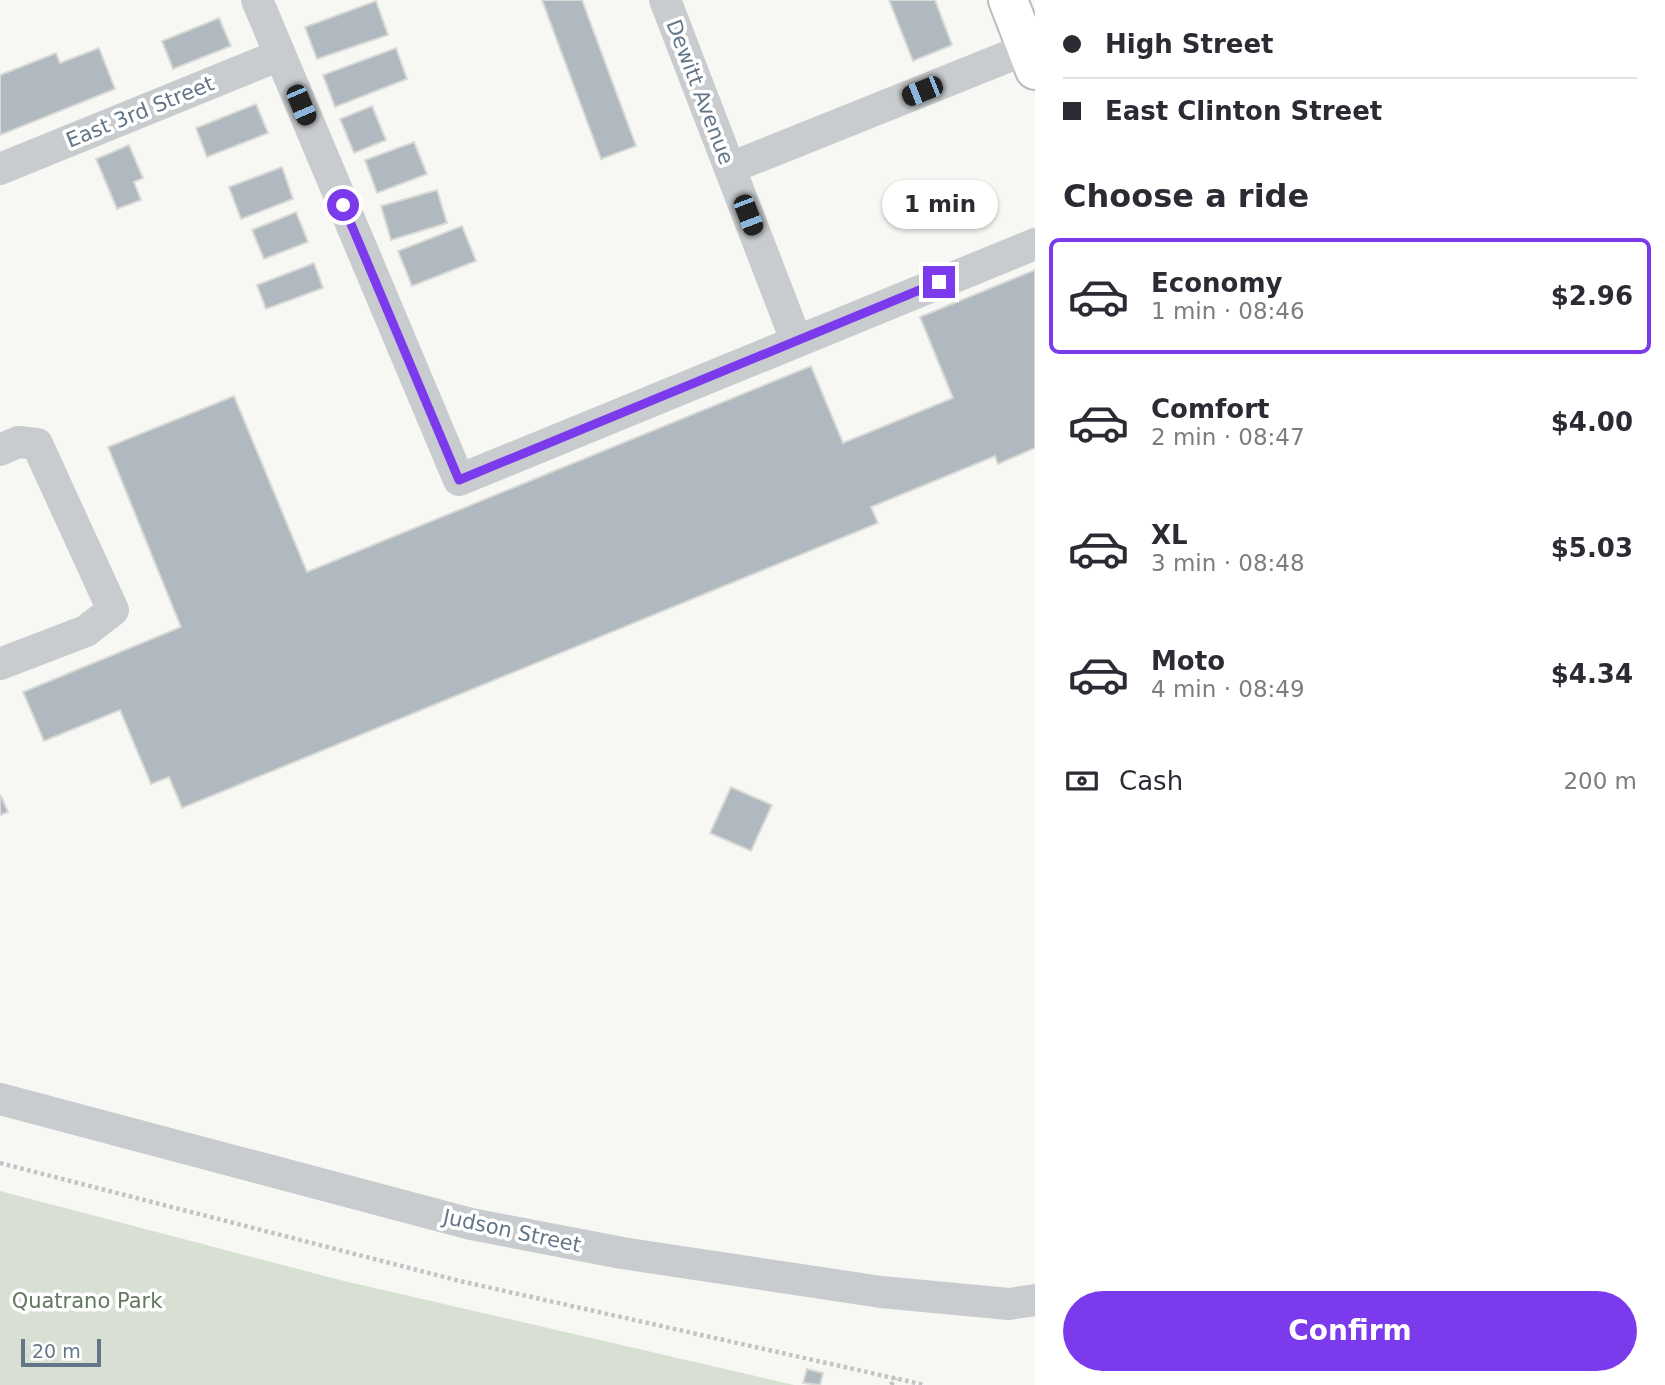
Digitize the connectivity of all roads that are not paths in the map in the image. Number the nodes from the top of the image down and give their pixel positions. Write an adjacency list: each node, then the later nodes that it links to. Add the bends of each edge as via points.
1 (257, 0): 4 (street)
2 (665, 0): 6 (street, Dewitt Avenue)
3 (1008, 0): 5 (main road)
4 (280, 55): 7 (street, East 3rd Street); 9 (street, via 459,480)
5 (1031, 59): 6 (street)
6 (730, 168): 9 (street, Dewitt Avenue)
7 (0, 169)
8 (1035, 244): 9 (street)
9 (796, 340)
10 (0, 450): 11 (street, via 18,442 37,444 113,610 86,631)
11 (0, 664)
12 (0, 1099): 13 (street, Judson Street, via 471,1224 622,1253 881,1292 1009,1304)
13 (1035, 1300)

